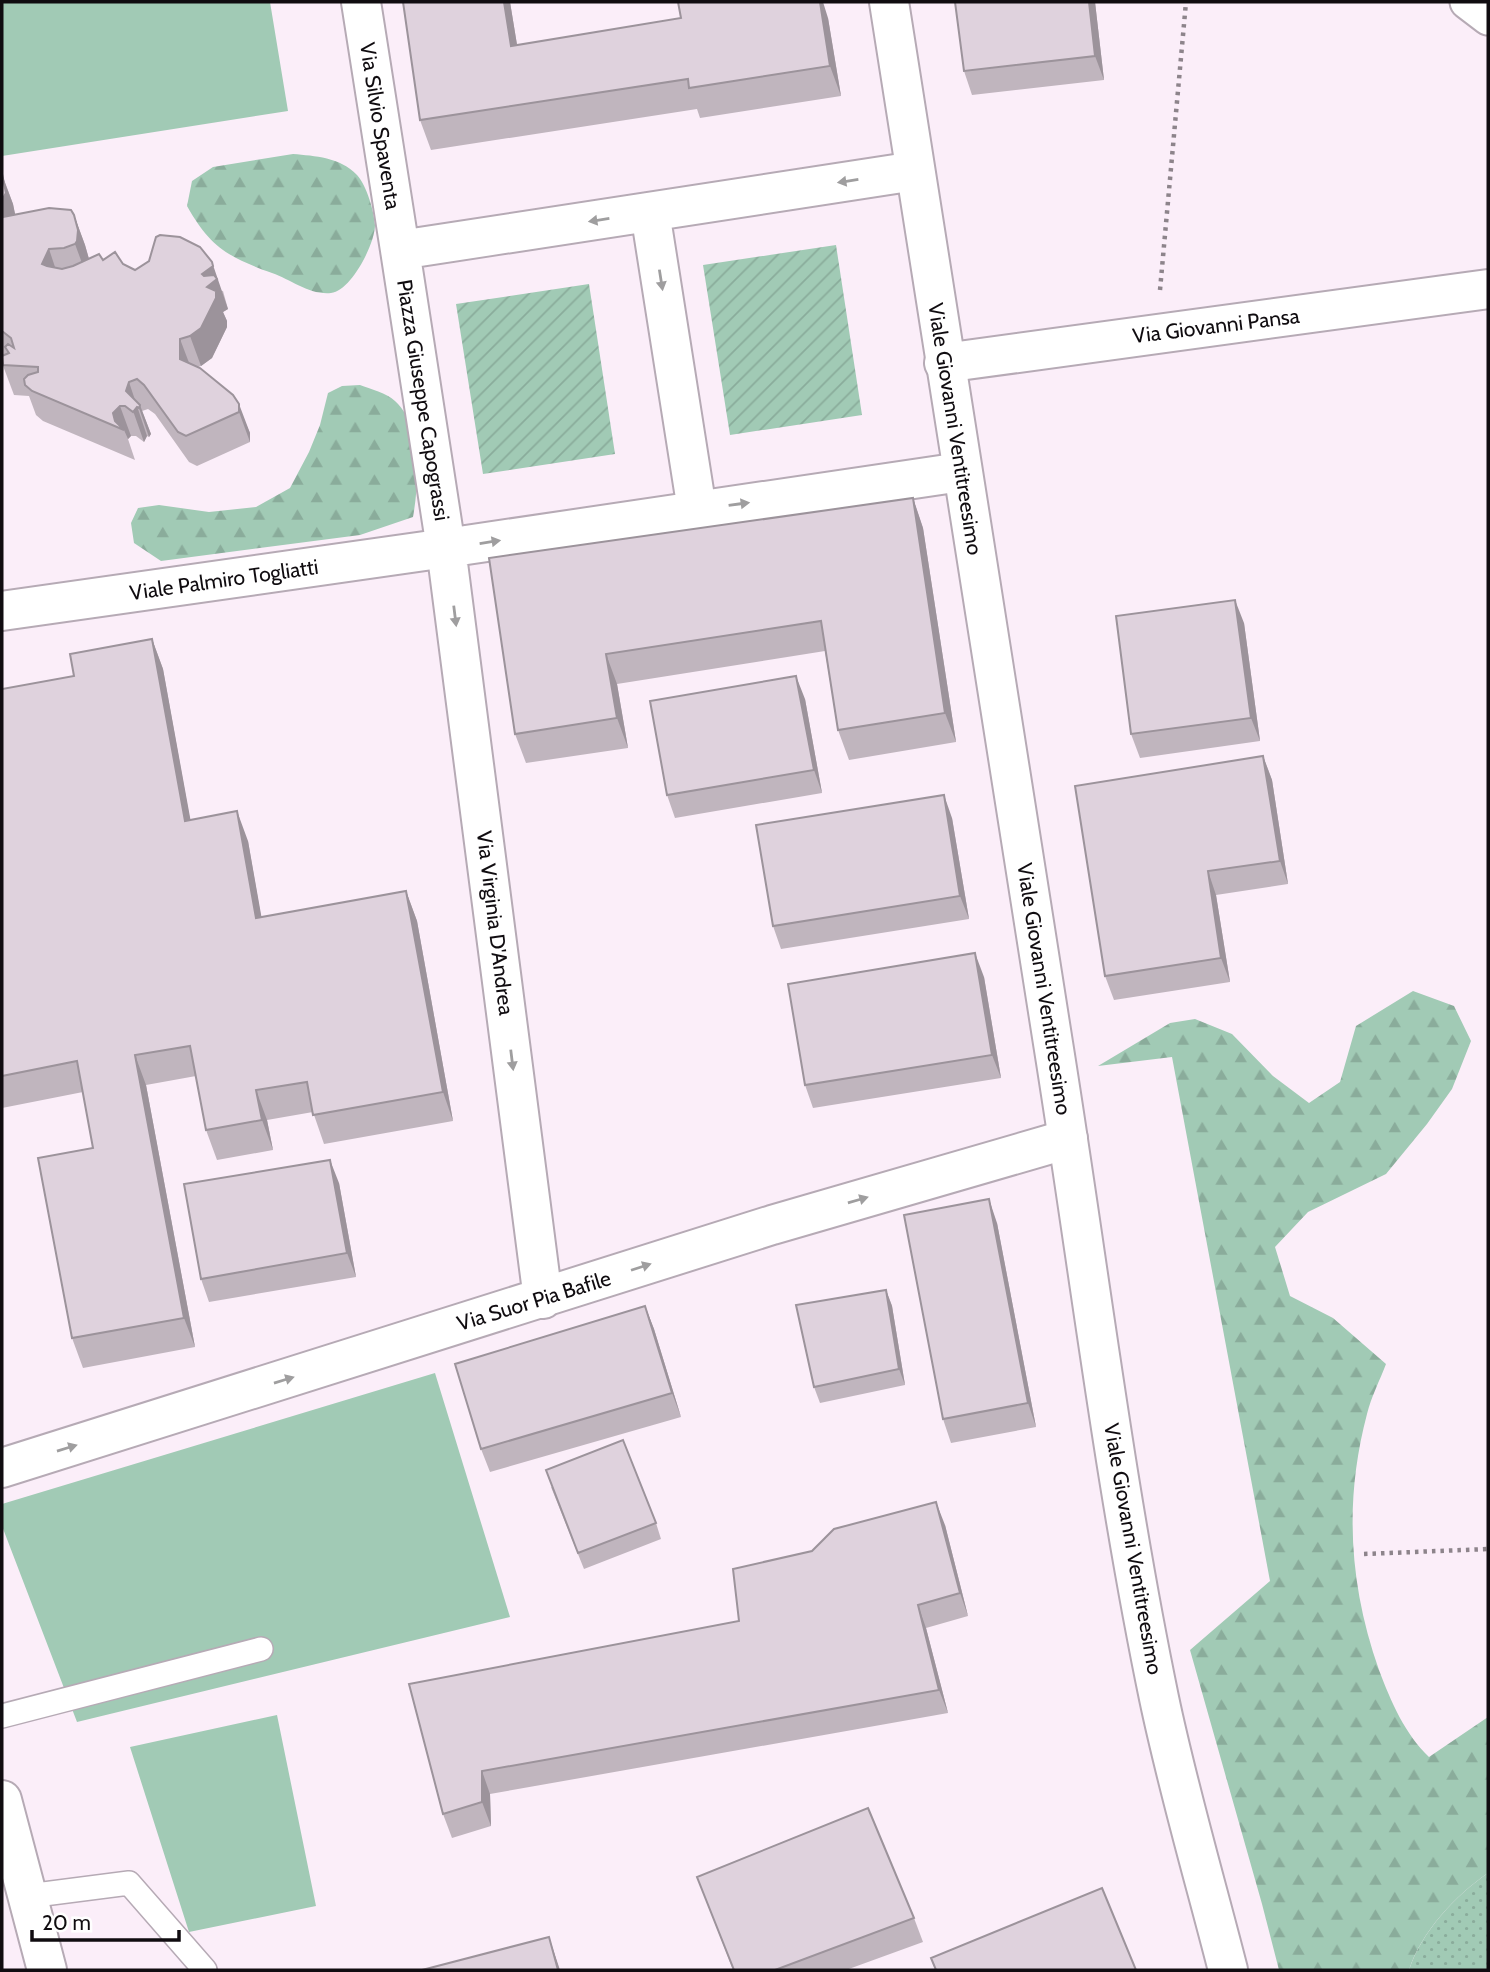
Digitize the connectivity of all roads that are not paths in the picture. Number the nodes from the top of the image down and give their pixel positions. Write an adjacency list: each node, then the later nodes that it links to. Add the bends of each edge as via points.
1 (360, 2): 7 (street, Via Silvio Spaventa)
2 (889, 2): 5 (street, Viale Giovanni Ventitreesimo)
3 (1467, 2): 4 (street)
4 (1488, 18)
5 (915, 171): 6 (street, Piazza Giuseppe Capograssi, one-way to 6); 9 (street, Viale Giovanni Ventitreesimo)
6 (650, 212): 7 (street, Piazza Giuseppe Capograssi, one-way to 7); 11 (street, one-way to 11)
7 (400, 250): 12 (street, Piazza Giuseppe Capograssi)
8 (1488, 289): 9 (street, Via Giovanni Pansa)
9 (944, 363): 10 (street, Viale Giovanni Ventitreesimo)
10 (961, 472): 11 (street, Piazza Giuseppe Capograssi, one-way to 10); 14 (street, Viale Giovanni Ventitreesimo)
11 (697, 510): 12 (street, Piazza Giuseppe Capograssi, one-way to 11)
12 (446, 548): 13 (street, Viale Palmiro Togliatti); 15 (street, Via Virginia D'Andrea, one-way to 15)
13 (2, 611)
14 (1068, 1139): 15 (street, Via Suor Pia Bafile, one-way to 14, via 772,1225); 23 (street, Viale Giovanni Ventitreesimo, via 1159,1702)
15 (543, 1299): 16 (street, Via Suor Pia Bafile, one-way to 15)
16 (2, 1468)
17 (261, 1649): 18 (lane)
18 (2, 1716)
19 (2, 1800): 20 (street)
20 (28, 1896): 21 (street); 22 (lane, via 129,1883)
21 (47, 1970)
22 (205, 1970)
23 (1228, 1970)

